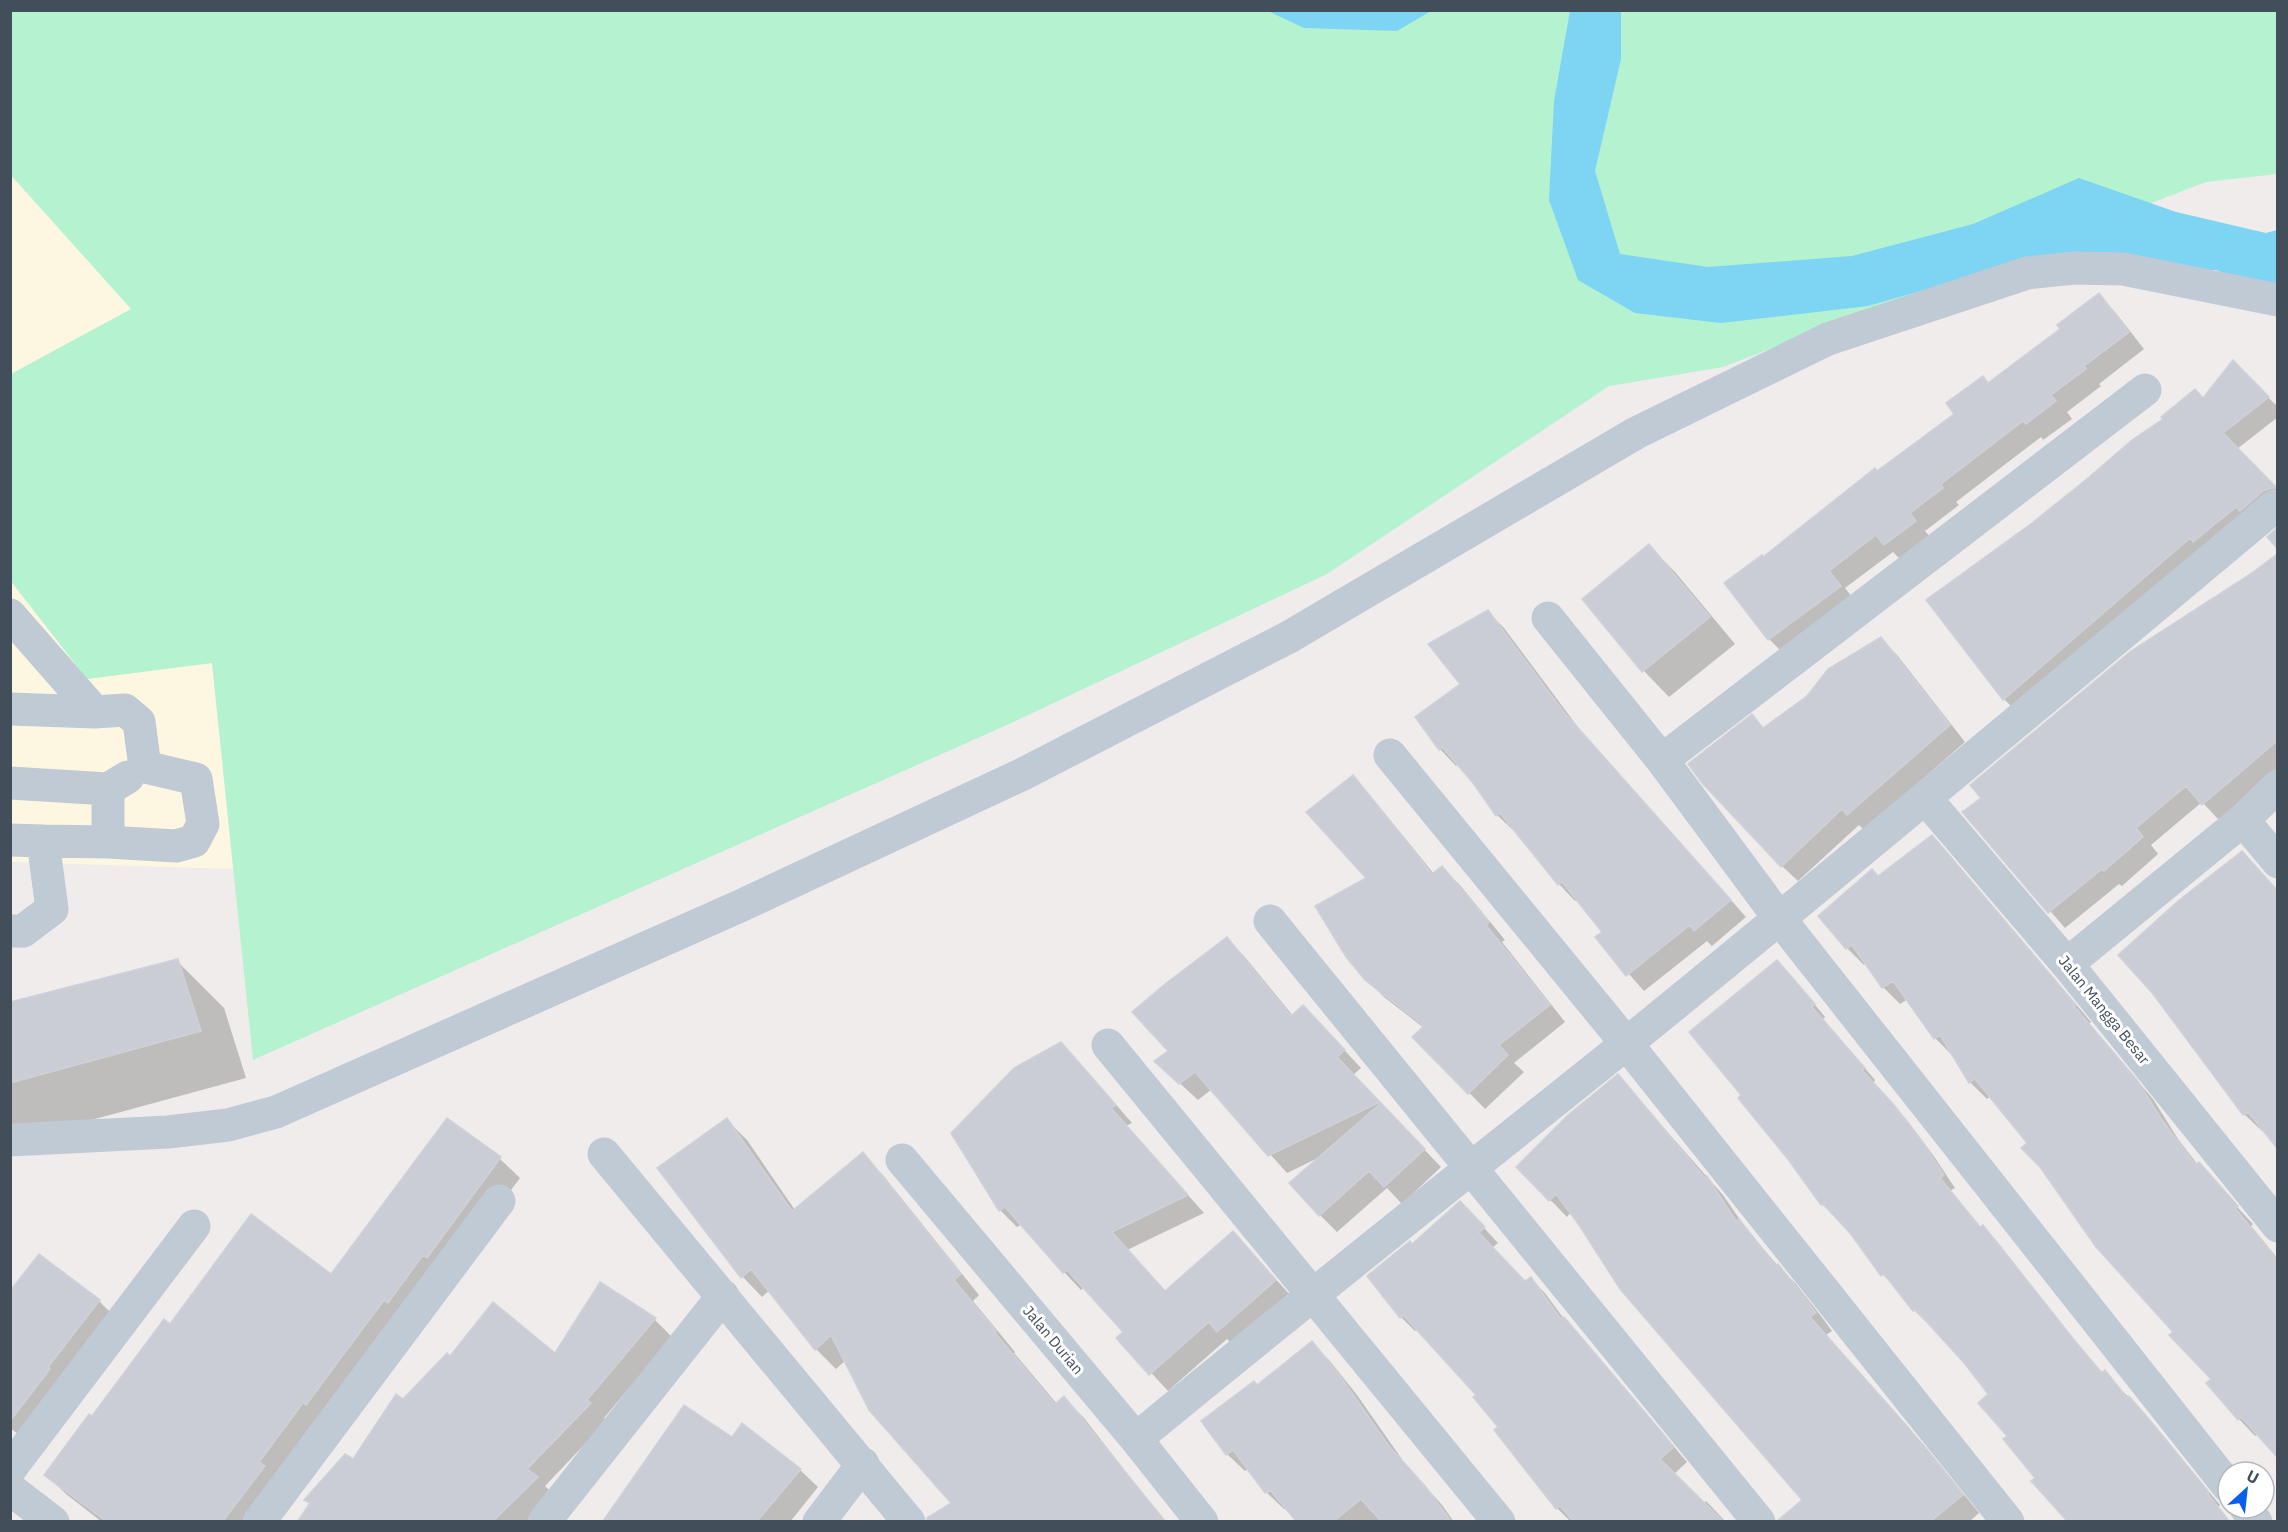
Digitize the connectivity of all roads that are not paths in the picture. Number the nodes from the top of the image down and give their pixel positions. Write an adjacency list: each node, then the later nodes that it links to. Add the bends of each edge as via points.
1 (2277, 300): 26 (street, via 2123,269 2074,268 2026,273 1828,339 1636,433 1289,638 1021,775 738,907 276,1112 228,1125 168,1132)
2 (2145, 390): 9 (street)
3 (2275, 506): 14 (street)
4 (10, 615): 7 (street)
5 (1548, 618): 9 (street)
6 (10, 709): 7 (street)
7 (95, 712): 10 (street, via 125,710 140,722)
8 (1390, 755): 24 (street)
9 (1662, 760): 20 (street)
10 (145, 767): 13 (street); 18 (street, via 196,779 203,824 194,842 176,846)
11 (10, 783): 13 (street)
12 (2277, 786): 15 (street)
13 (108, 789): 18 (street)
14 (1926, 799): 20 (street); 23 (street, Jalan Mangga Besar)
15 (2243, 820): 19 (street); 23 (street)
16 (10, 840): 17 (street)
17 (43, 841): 18 (street); 22 (street, via 52,909 23,931)
18 (108, 842)
19 (2277, 862)
20 (1779, 918): 24 (street); 38 (street)
21 (1270, 921): 29 (street)
22 (10, 931)
23 (2067, 964): 31 (street, Jalan Mangga Besar)
24 (1626, 1043): 29 (street); 40 (street)
25 (1108, 1045): 33 (street)
26 (10, 1140)
27 (604, 1154): 34 (street)
28 (902, 1160): 35 (street, Jalan Durian)
29 (1471, 1167): 33 (street); 48 (street)
30 (499, 1201): 42 (street)
31 (2277, 1226)
32 (194, 1227): 37 (street)
33 (1311, 1294): 35 (street); 47 (street)
34 (723, 1296): 36 (street); 43 (street)
35 (1136, 1439): 46 (street, Jalan Durian)
36 (862, 1464): 44 (street); 45 (street)
37 (10, 1469)
38 (2216, 1471)
39 (10, 1489): 41 (street)
40 (2005, 1520)
41 (53, 1521)
42 (259, 1521)
43 (544, 1521)
44 (819, 1521)
45 (909, 1521)
46 (1202, 1521)
47 (1498, 1521)
48 (1759, 1521)

